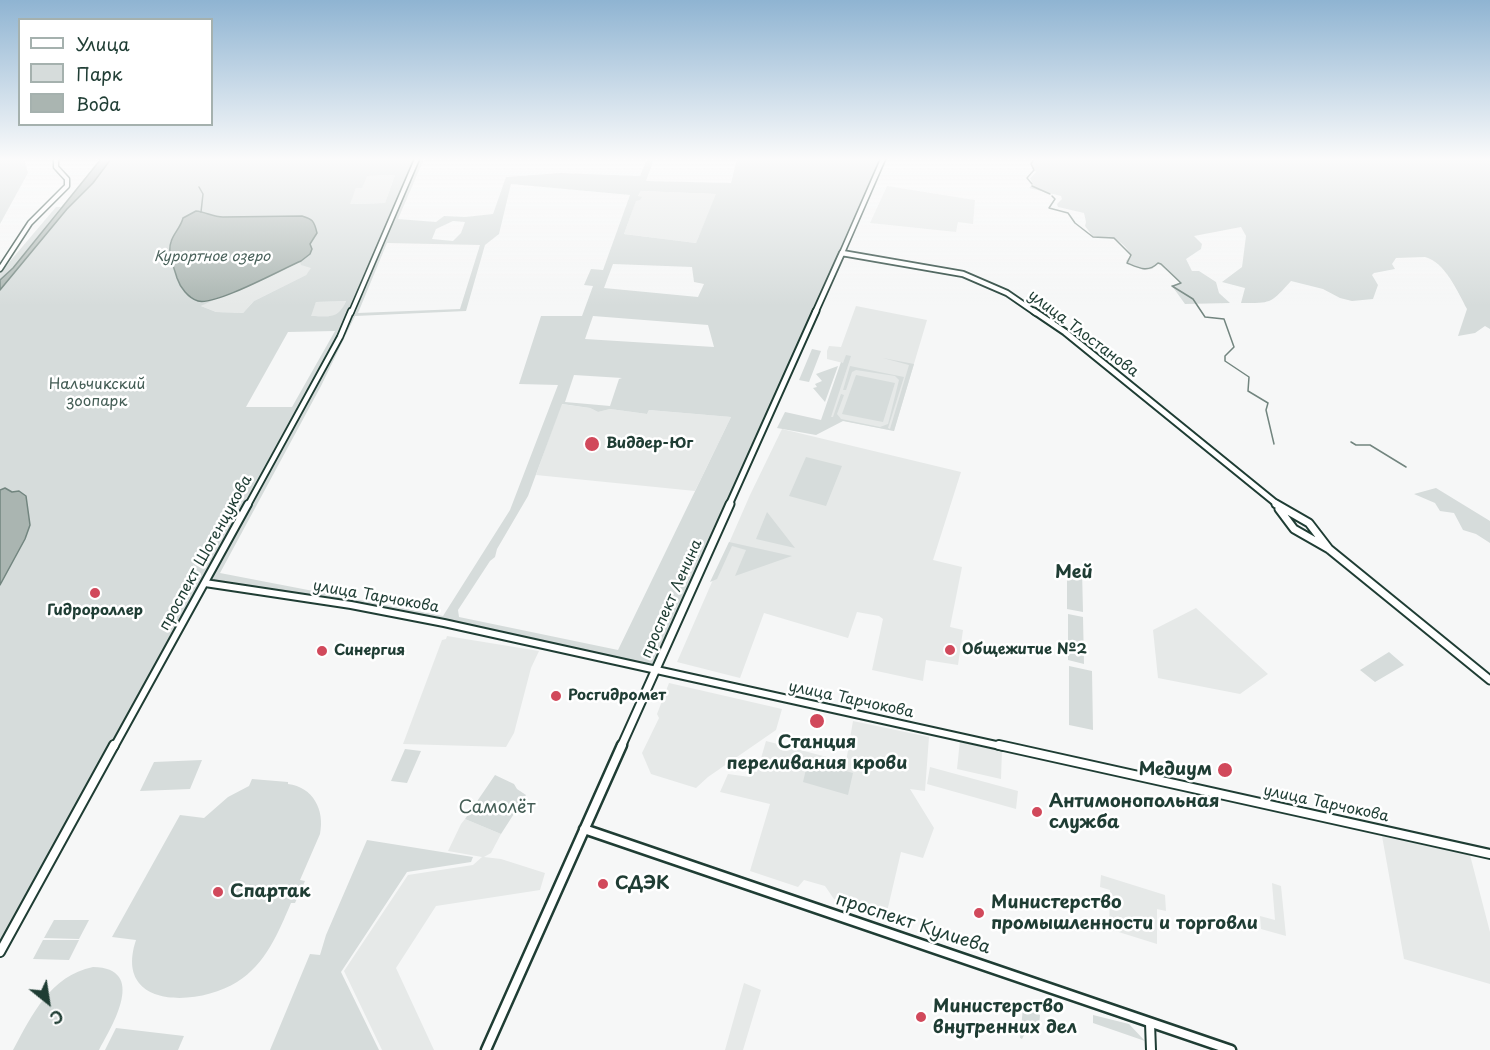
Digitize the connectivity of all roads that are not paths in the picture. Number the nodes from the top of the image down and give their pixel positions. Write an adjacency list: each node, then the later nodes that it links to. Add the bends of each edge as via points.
1 (46, 208): 5 (street, via 30,222)
2 (396, 208): 12 (street, проспект Шогенцукова, via 340,337)
3 (862, 208): 4 (street, проспект Ленина)
4 (842, 253): 6 (main road, улица Тлостанова, via 963,274 1007,293 1065,332); 13 (main road, проспект Ленина)
5 (0, 269)
6 (1276, 504): 7 (main road); 8 (main road)
7 (1296, 517): 8 (main road); 9 (main road)
8 (1289, 521): 10 (main road)
9 (1313, 530): 10 (main road, via 1312,534); 11 (main road)
10 (1304, 534): 11 (main road)
11 (1329, 549): 14 (main road)
12 (205, 584): 13 (street, улица Тарчокова, via 381,610); 17 (street, проспект Шогенцукова)
13 (655, 670): 15 (main road, проспект Ленина); 16 (street, улица Тарчокова)
14 (1490, 680)
15 (584, 829): 18 (main road, проспект Кулиева); 19 (main road, проспект Ленина)
16 (1490, 854)
17 (0, 952)
18 (1150, 1023): 20 (street); 21 (main road, проспект Кулиева)
19 (486, 1050)
20 (1150, 1050)
21 (1231, 1050)

